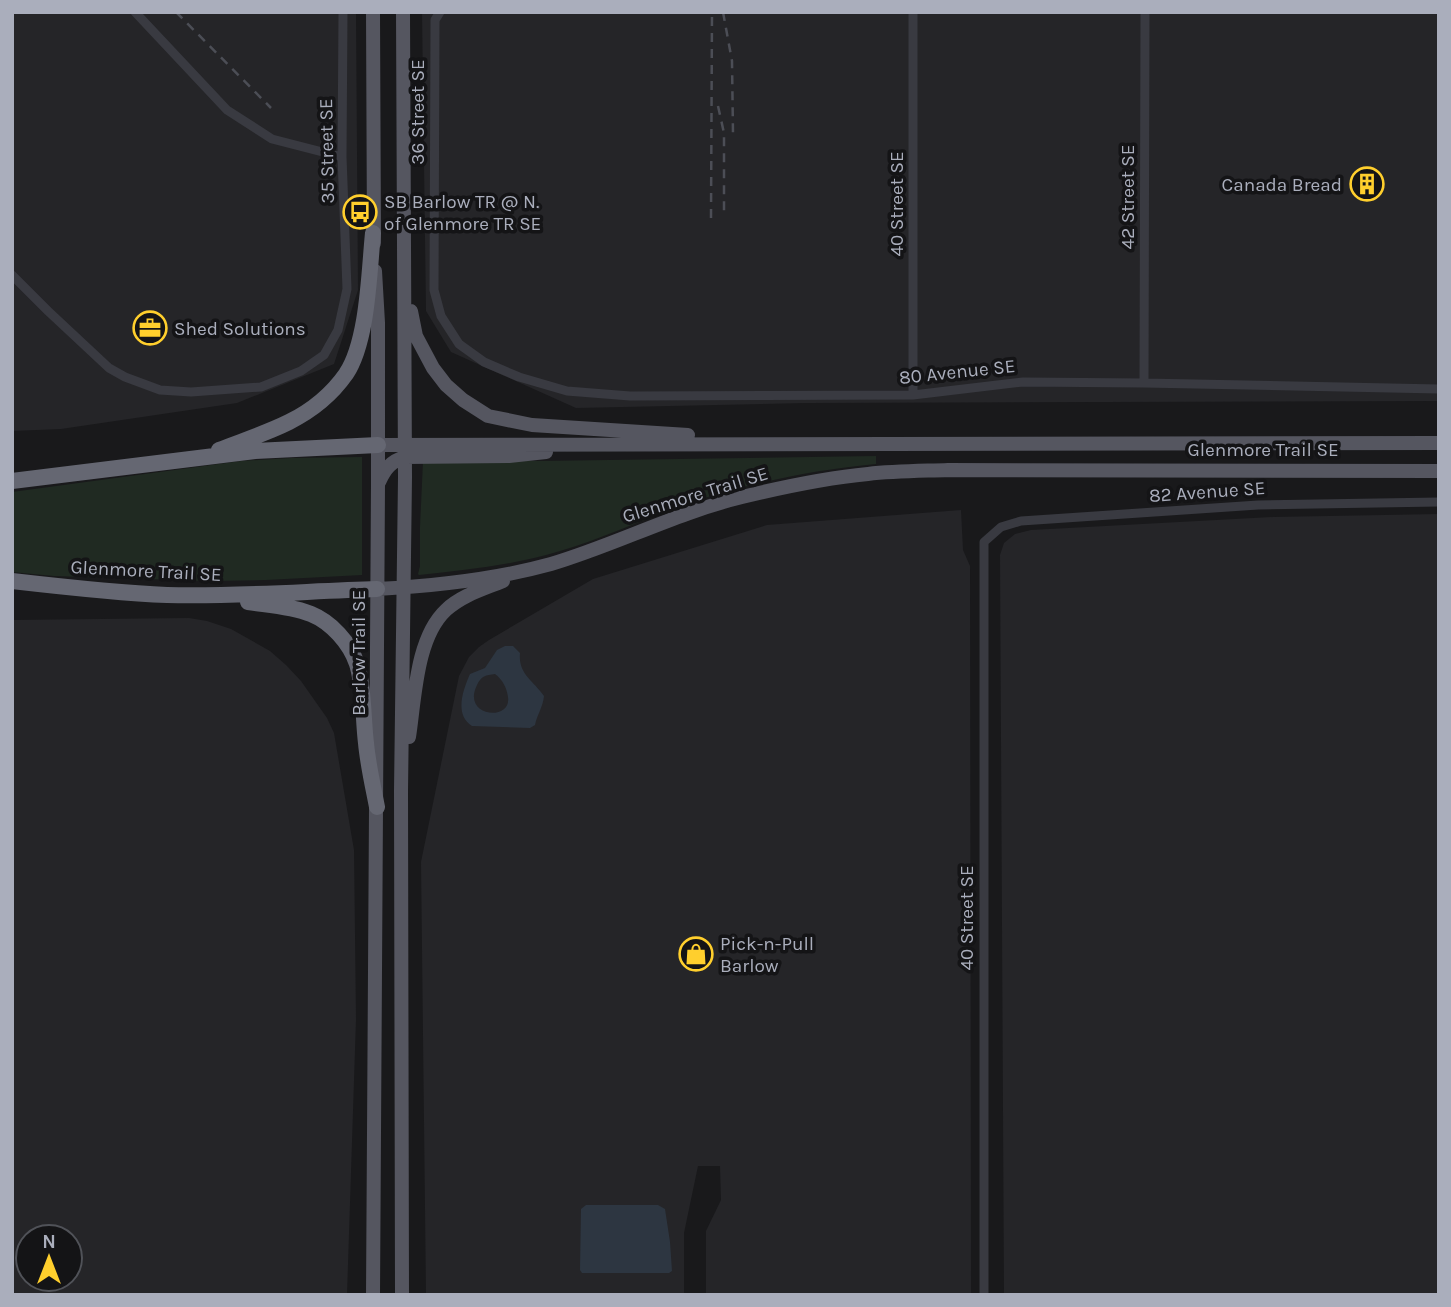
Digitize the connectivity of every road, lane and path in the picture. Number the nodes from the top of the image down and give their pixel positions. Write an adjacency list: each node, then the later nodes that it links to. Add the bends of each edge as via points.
1 (135, 12): 8 (street, via 227,110 272,139)
2 (342, 12): 8 (street, 35 Street SE)
3 (373, 12): 9 (main road, Barlow Trail SE)
4 (403, 12): 10 (main road)
5 (440, 12): 12 (street, 36 Street SE, via 435,20 434,289 441,316 459,344)
6 (913, 12): 15 (street, 40 Street SE)
7 (1145, 12): 13 (street, 42 Street SE)
8 (342, 156): 11 (street, 35 Street SE, via 347,289 338,330 324,355 301,371 261,387 178,392 139,384 110,368)
9 (373, 233): 18 (main road, Barlow Trail SE); 20 (highway, via 364,322 346,374 320,402 289,422)
10 (404, 265): 17 (main road, via 416,336 433,368 463,400 488,416 532,425 704,436); 19 (main road)
11 (12, 275)
12 (484, 362): 15 (street, 80 Avenue SE, via 567,391)
13 (1144, 383): 14 (street, 80 Avenue SE); 15 (street, 80 Avenue SE, via 1023,382)
14 (1439, 389)
15 (913, 395)
16 (1439, 443): 17 (main road, Glenmore Trail SE)
17 (748, 444): 19 (main road, Glenmore Trail SE, via 624,444 509,456)
18 (378, 445): 19 (main road); 20 (highway); 25 (main road, Barlow Trail SE)
19 (405, 451): 25 (main road, via 383,472); 30 (main road)
20 (200, 458): 21 (highway)
21 (97, 471): 23 (highway); 24 (highway)
22 (1439, 471): 28 (main road, Glenmore Trail SE, via 948,470 867,474 740,498)
23 (12, 472)
24 (12, 481)
25 (378, 484): 31 (main road, Barlow Trail SE)
26 (1439, 502): 27 (street, 82 Avenue SE, via 1258,505 1021,521 1001,527)
27 (984, 542): 37 (street, 40 Street SE)
28 (550, 564): 30 (main road, Glenmore Trail SE, via 508,575); 33 (main road, via 478,590 436,621 421,654)
29 (12, 583): 32 (highway, Glenmore Trail SE)
30 (403, 588): 31 (main road, Glenmore Trail SE); 33 (main road)
31 (377, 589): 32 (highway, Glenmore Trail SE); 34 (main road, Barlow Trail SE)
32 (204, 596): 34 (highway, via 290,608 326,622 338,634 357,664)
33 (401, 791): 36 (main road)
34 (377, 807): 35 (main road, Barlow Trail SE)
35 (373, 1295)
36 (402, 1295)
37 (984, 1295)

